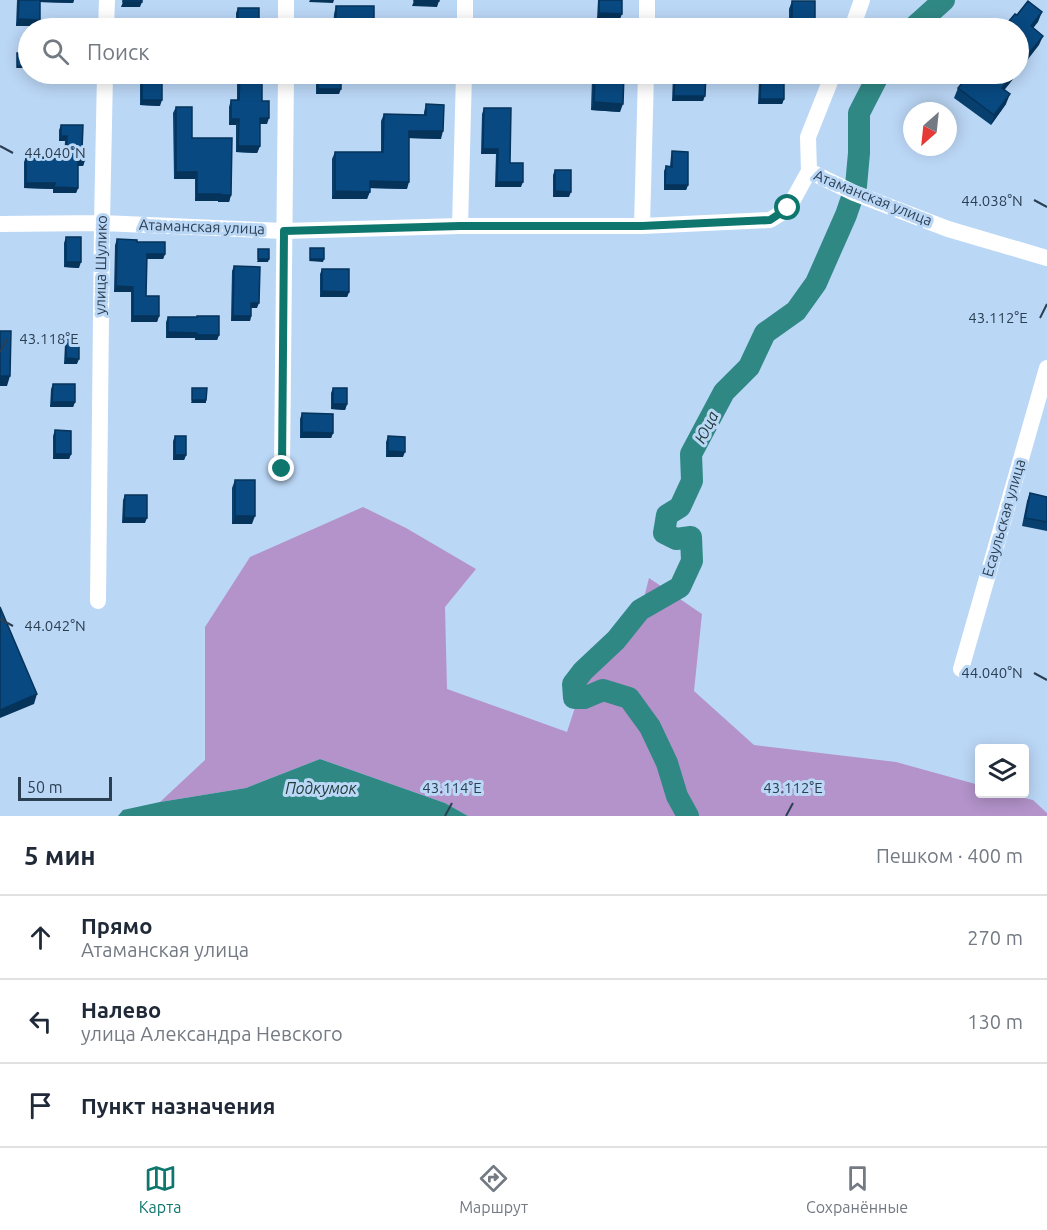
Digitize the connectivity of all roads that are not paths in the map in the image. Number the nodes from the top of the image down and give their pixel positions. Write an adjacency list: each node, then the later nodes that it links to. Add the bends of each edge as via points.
1 (107, 0): 6 (street)
2 (286, 0): 7 (street)
3 (465, 0): 8 (street)
4 (647, 0): 9 (street)
5 (862, 0): 10 (street)
6 (106, 18)
7 (286, 18)
8 (465, 18)
9 (647, 18)
10 (856, 18)
11 (105, 84): 17 (street, улица Шулико)
12 (286, 84): 21 (street)
13 (464, 84): 19 (street)
14 (646, 84): 20 (street)
15 (828, 84): 16 (street, via 808,137)
16 (809, 171): 20 (street, Атаманская улица, via 788,208 770,220); 22 (street, Атаманская улица, via 948,229)
17 (102, 223): 18 (street, Атаманская улица); 21 (street, Атаманская улица); 25 (street, улица Шулико)
18 (0, 224)
19 (460, 226): 20 (street, Атаманская улица); 21 (street, Атаманская улица)
20 (642, 226)
21 (284, 231): 24 (street)
22 (1047, 258)
23 (1047, 368): 26 (street, Есаульская улица)
24 (282, 469)
25 (98, 601)
26 (961, 669)

